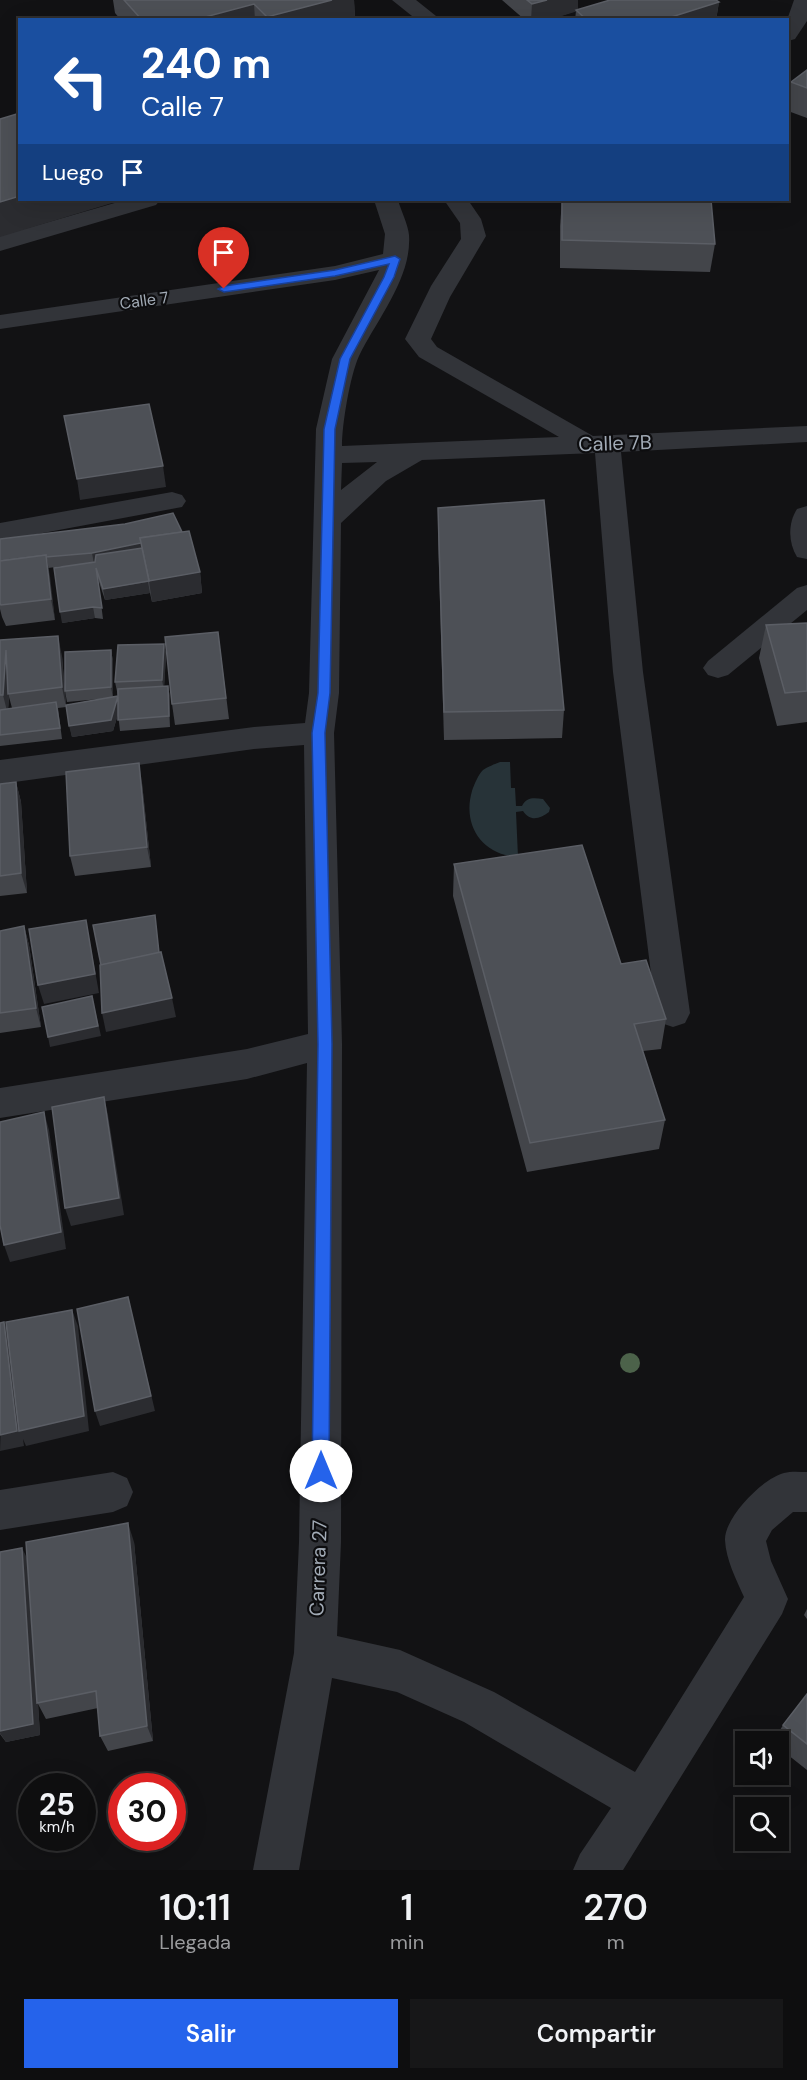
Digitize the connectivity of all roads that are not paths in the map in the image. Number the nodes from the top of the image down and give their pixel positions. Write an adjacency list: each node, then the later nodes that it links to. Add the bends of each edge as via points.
1 (804, 0): 4 (street)
2 (407, 9): 3 (street)
3 (427, 18)
4 (789, 34)
5 (145, 201): 8 (street)
6 (386, 201): 9 (street, Carrera 27, via 397,234)
7 (456, 201): 12 (street, via 470,221 474,232 471,243 435,301 418,339 428,352)
8 (0, 244)
9 (392, 268): 10 (street, Calle 7); 14 (street, Carrera 27, via 345,359 329,429)
10 (5, 316)
11 (807, 434): 12 (street, Calle 7B)
12 (597, 444): 13 (street, Calle 7B); 24 (street)
13 (424, 451): 14 (street, Calle 7B); 17 (street, Calle 7B, via 395,461 355,490)
14 (329, 455): 17 (street, Carrera 27)
15 (172, 501): 18 (street)
16 (807, 515): 19 (street)
17 (327, 521): 22 (street, Carrera 27, via 324,693)
18 (0, 532)
19 (807, 550)
20 (807, 595): 21 (street)
21 (718, 668)
22 (319, 733): 23 (street); 25 (street, Carrera 27)
23 (0, 772)
24 (673, 1013)
25 (325, 1044): 26 (street, via 247,1064); 30 (street, Carrera 27, via 320,1542)
26 (0, 1103)
27 (113, 1492): 29 (street)
28 (807, 1492): 31 (street, via 785,1492 758,1516 745,1538 751,1565 767,1599)
29 (0, 1510)
30 (315, 1653): 31 (street, via 400,1671 479,1707); 32 (street, Carrera 27)
31 (642, 1801): 33 (street)
32 (276, 1870)
33 (596, 1870)

